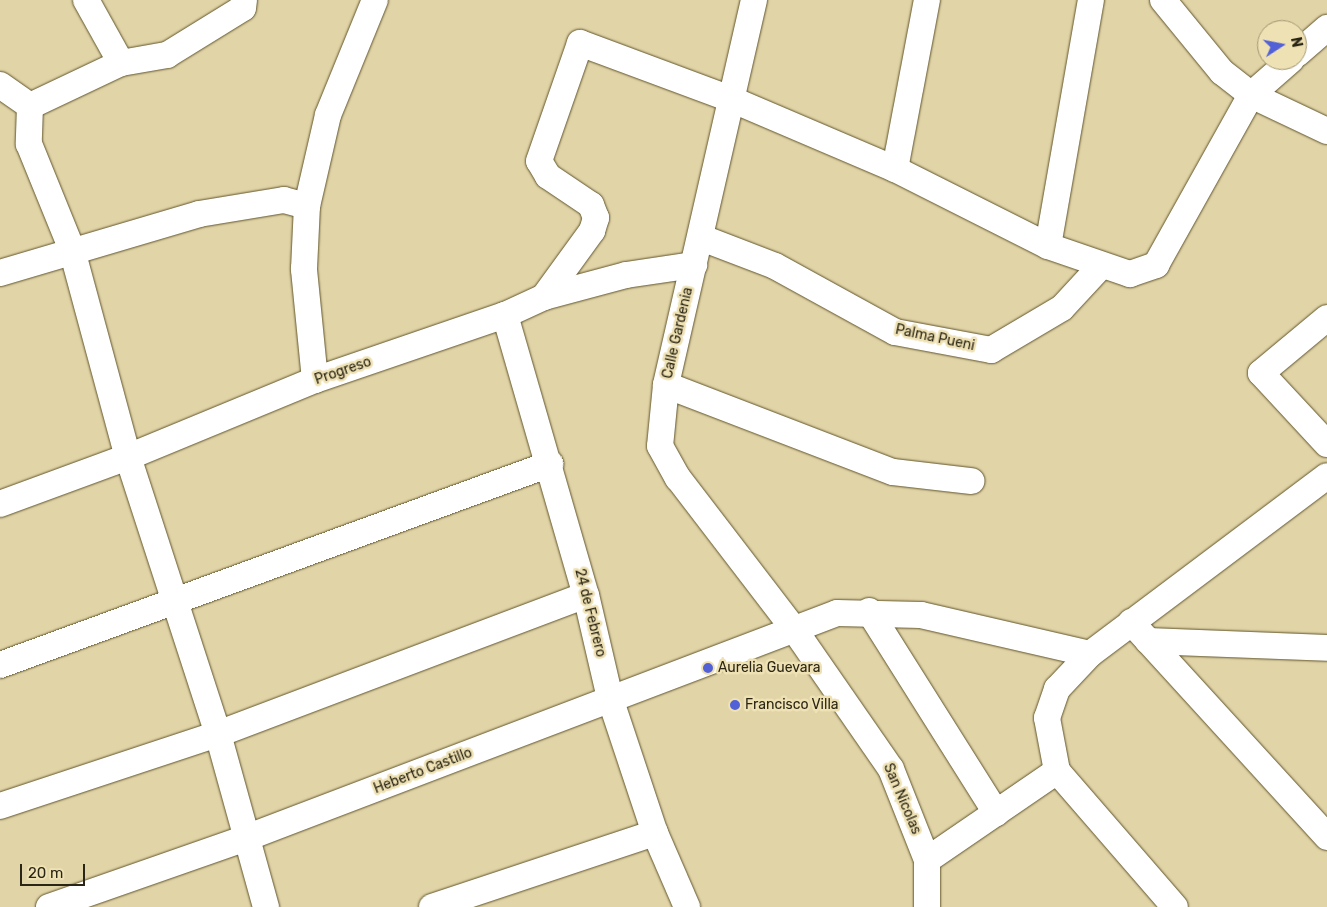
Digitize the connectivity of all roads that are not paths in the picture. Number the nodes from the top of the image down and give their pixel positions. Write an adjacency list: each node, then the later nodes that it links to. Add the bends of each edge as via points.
1 (86, 0): 10 (street)
2 (244, 0): 10 (street, via 243,8 167,55)
3 (375, 0): 18 (street, via 328,115)
4 (754, 0): 14 (street, Calle Gardenia)
5 (927, 0): 17 (street)
6 (1091, 0): 20 (street)
7 (1163, 0): 13 (street, via 1222,72)
8 (1327, 28): 9 (street)
9 (1307, 45)
10 (121, 63): 15 (street)
11 (1280, 70): 13 (street)
12 (0, 85): 15 (street)
13 (1251, 95): 16 (street); 23 (street, via 1156,265 1130,274)
14 (733, 100): 17 (street); 19 (street, Calle Gardenia); 25 (street, via 580,44 539,161 548,176 591,205 596,218 592,231)
15 (30, 106): 21 (street, via 28,144)
16 (1327, 132)
17 (895, 169): 20 (street)
18 (307, 206): 21 (street, via 284,200 199,214); 28 (street, via 304,269)
19 (702, 238): 22 (street, Calle Gardenia); 23 (street, Palma Pueni, via 775,266 895,332 991,350 1062,308)
20 (1048, 246): 23 (street)
21 (72, 250): 24 (street); 31 (street)
22 (694, 265): 25 (street, Progreso, via 626,275); 29 (street, Calle Gardenia)
23 (1100, 267)
24 (0, 272)
25 (544, 297): 26 (street, Progreso)
26 (505, 315): 28 (street, Progreso); 32 (street, 24 de Febrero)
27 (1327, 318): 30 (street, via 1262,373)
28 (315, 380): 31 (street, Progreso)
29 (666, 385): 34 (street, via 893,472); 39 (street, Calle Gardenia, via 660,446 678,478)
30 (1327, 444)
31 (128, 457): 35 (street, Progreso); 37 (street)
32 (550, 464): 36 (street, 24 de Febrero); 37 (street)
33 (1327, 476): 40 (street)
34 (971, 481)
35 (0, 504)
36 (586, 595): 44 (street, 24 de Febrero); 45 (street)
37 (173, 599): 43 (street); 45 (street)
38 (869, 611): 39 (street, Heberto Castillo, via 837,613); 42 (street, Heberto Castillo, via 921,614); 48 (street)
39 (794, 629): 44 (street, Heberto Castillo); 52 (street, San Nicolas, via 892,769)
40 (1140, 632): 41 (street); 42 (street); 49 (street)
41 (1327, 648)
42 (1090, 654): 46 (street, via 1057,689 1047,718)
43 (0, 665)
44 (610, 698): 50 (street, 24 de Febrero); 51 (street, Heberto Castillo)
45 (218, 734): 47 (street); 51 (street)
46 (1056, 771): 48 (street); 58 (street)
47 (0, 806)
48 (996, 813): 52 (street)
49 (1325, 832)
50 (655, 833): 55 (street); 56 (street, 24 de Febrero)
51 (246, 838): 53 (street, Heberto Castillo); 54 (street)
52 (927, 860): 57 (street, San Nicolas)
53 (49, 907)
54 (266, 907)
55 (432, 907)
56 (687, 907)
57 (927, 907)
58 (1175, 907)

